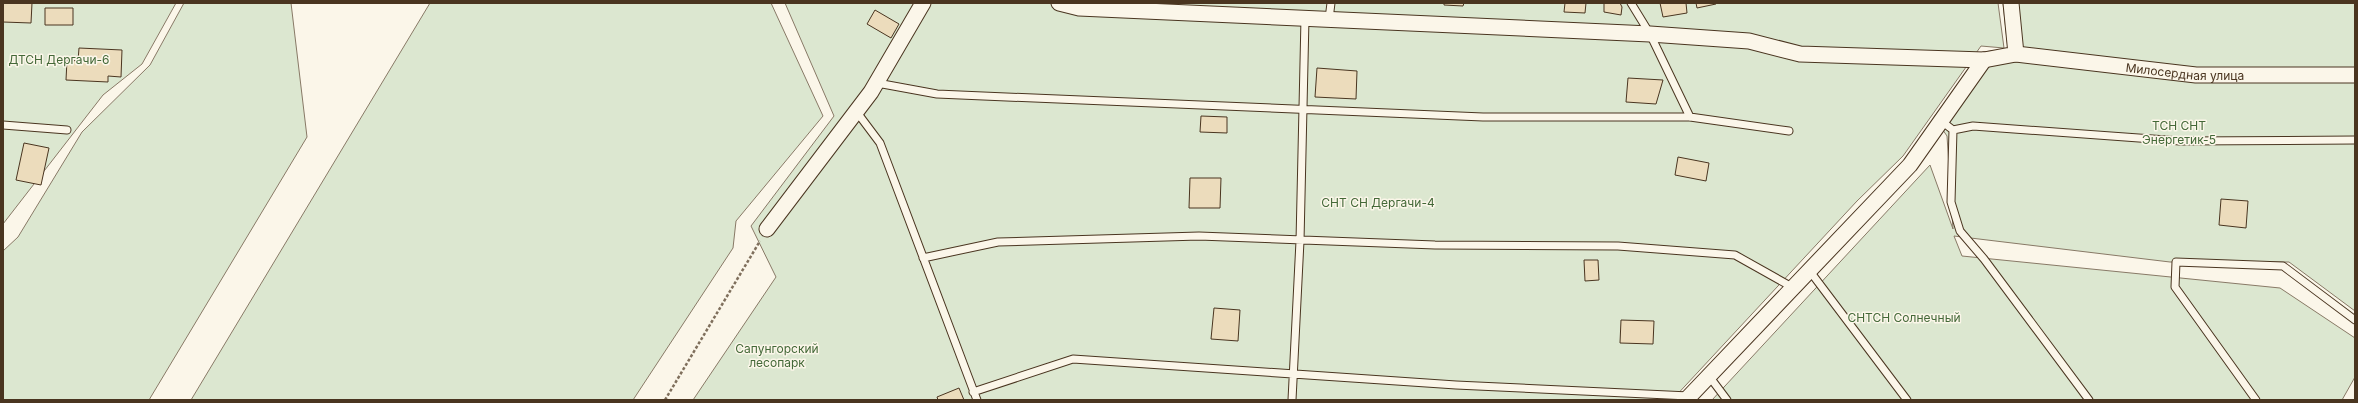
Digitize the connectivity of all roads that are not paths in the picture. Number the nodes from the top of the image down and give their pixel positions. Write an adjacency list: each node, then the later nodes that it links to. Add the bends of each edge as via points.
1 (923, 3): 12 (street)
2 (1059, 3): 6 (street, Милосердная улица, via 1079,8)
3 (1331, 3): 7 (lane)
4 (1631, 3): 8 (lane)
5 (2011, 3): 9 (street)
6 (1305, 18): 7 (street, Милосердная улица); 13 (lane)
7 (1329, 19): 8 (street, Милосердная улица)
8 (1650, 34): 10 (street, Милосердная улица, via 1749,41 1800,54); 15 (lane)
9 (2016, 54): 10 (street, Милосердная улица); 11 (street, Милосердная улица, via 2196,75)
10 (1984, 60): 16 (street)
11 (2355, 75)
12 (876, 83): 13 (lane, via 937,94); 14 (street)
13 (1304, 110): 15 (lane, via 1483,117); 23 (lane)
14 (856, 111): 22 (street); 24 (lane, via 880,142)
15 (1690, 117): 20 (lane)
16 (1940, 120): 19 (lane); 25 (street, via 1910,165)
17 (3, 125): 18 (lane)
18 (67, 130)
19 (1953, 130): 21 (lane, via 1973,126 2180,141); 36 (lane, via 1951,202 1960,231 1984,259)
20 (1789, 131)
21 (2355, 140)
22 (767, 229)
23 (1300, 241): 24 (lane, via 1199,236 998,242); 26 (lane, via 1618,246 1734,255); 28 (lane)
24 (923, 258): 30 (lane)
25 (1809, 270): 26 (street); 35 (lane)
26 (1792, 287): 29 (street)
27 (2355, 320): 37 (lane, via 2283,266 2176,262 2175,287)
28 (1293, 375): 30 (lane, via 1073,359); 31 (lane); 33 (lane)
29 (1709, 376): 31 (street); 34 (lane)
30 (973, 392): 32 (lane)
31 (1688, 398)
32 (977, 400)
33 (1292, 400)
34 (1728, 400)
35 (1907, 400)
36 (2088, 400)
37 (2256, 400)

